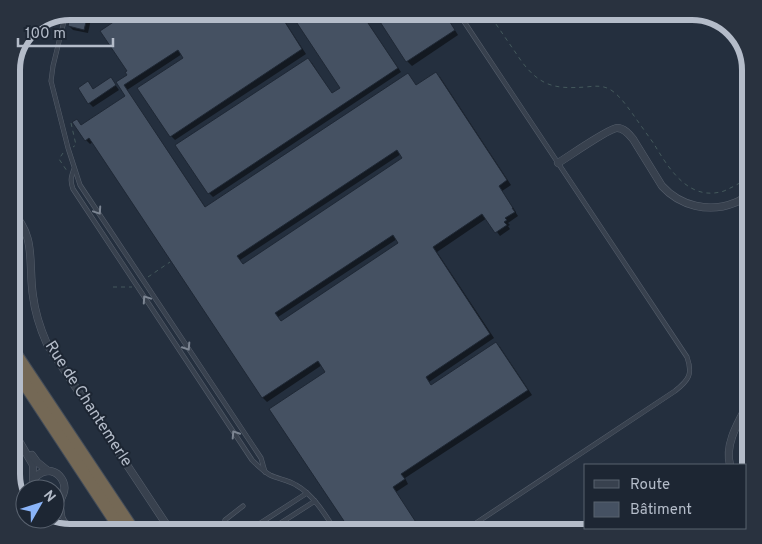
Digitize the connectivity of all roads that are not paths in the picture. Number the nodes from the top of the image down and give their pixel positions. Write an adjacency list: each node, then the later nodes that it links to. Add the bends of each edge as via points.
1 (64, 20): 4 (lane, via 51,81)
2 (463, 20): 3 (lane)
3 (558, 163): 5 (street, via 617,128 633,138 662,186 681,201 714,207); 27 (lane, via 687,357 689,378 675,391)
4 (74, 169): 13 (lane, one-way to 13, via 80,185 261,458); 13 (lane, one-way to 4, via 252,460 74,189 70,182)
5 (742, 199)
6 (20, 221): 22 (street, Rue de Chantemerle, via 27,234 36,314 48,344)
7 (20, 361): 21 (highway)
8 (20, 377): 20 (highway)
9 (742, 418): 11 (street, via 730,444)
10 (20, 440): 12 (street); 14 (street, via 34,464)
11 (730, 464)
12 (48, 471): 15 (street); 16 (street)
13 (266, 472): 17 (lane)
14 (33, 479)
15 (34, 479)
16 (62, 479)
17 (307, 493): 18 (lane); 24 (lane)
18 (315, 501): 25 (lane); 26 (lane)
19 (243, 506): 23 (lane)
20 (117, 524)
21 (128, 524)
22 (166, 524)
23 (224, 524)
24 (259, 524)
25 (279, 524)
26 (331, 524)
27 (474, 524)

